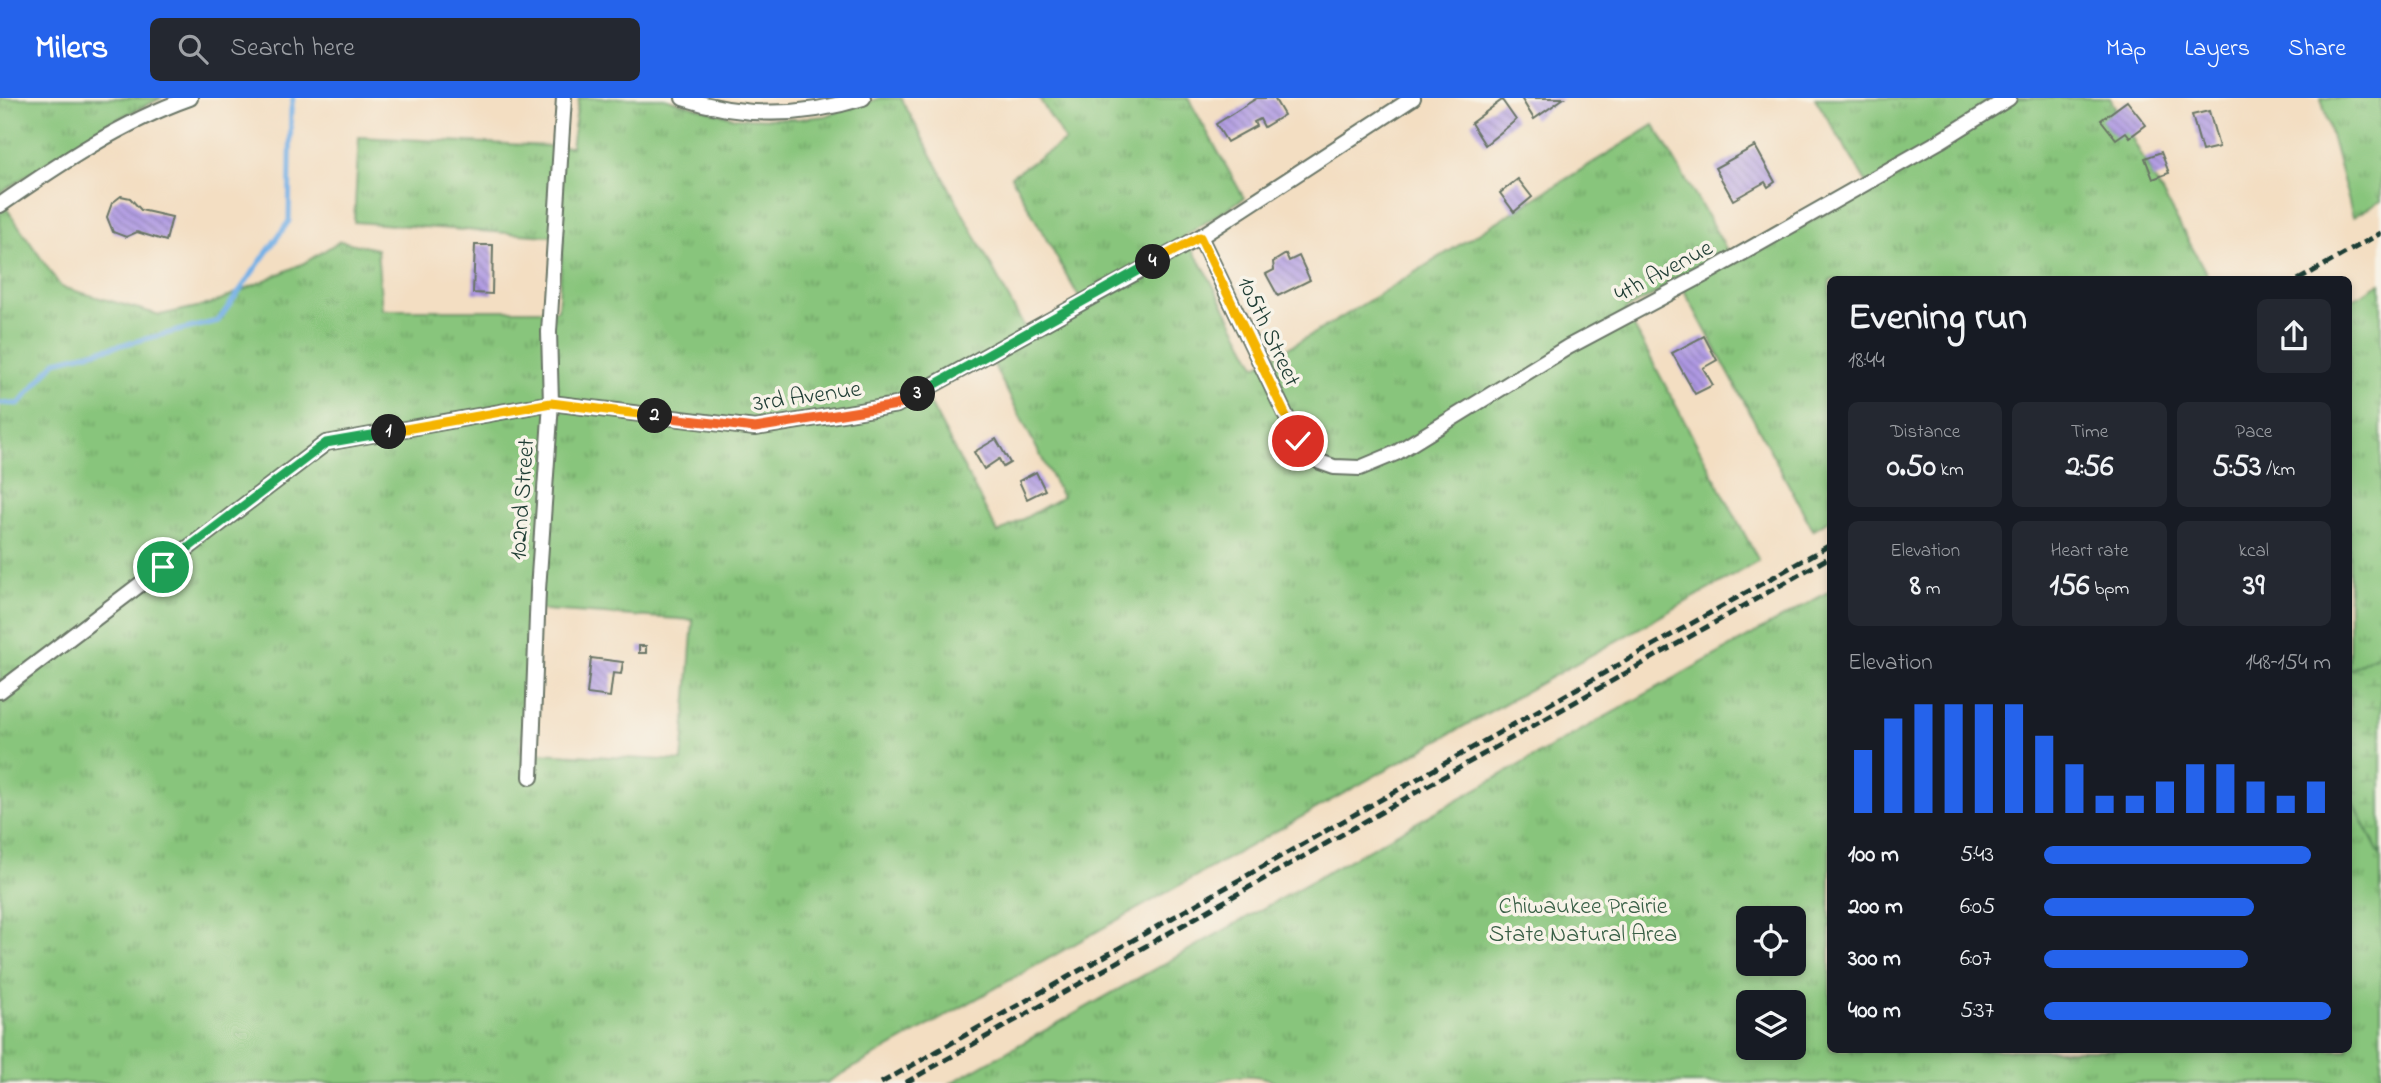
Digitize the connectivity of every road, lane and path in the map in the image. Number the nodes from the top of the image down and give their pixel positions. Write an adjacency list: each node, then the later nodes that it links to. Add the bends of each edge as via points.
1 (190, 98): 7 (street, via 116,132)
2 (564, 98): 9 (street, 102nd Street, via 549,332)
3 (682, 98): 4 (street, via 755,113 813,111)
4 (863, 98)
5 (1413, 98): 8 (street, 3rd Avenue)
6 (2009, 98): 10 (street, 4th Avenue, via 1709,272 1568,347 1396,453 1360,468)
7 (0, 205)
8 (1200, 237): 9 (street, 3rd Avenue, via 897,405 755,428); 10 (street, 105th Street, via 1298,441 1321,462)
9 (551, 403): 11 (street, 3rd Avenue, via 326,443); 12 (street, 102nd Street)
10 (1334, 467)
11 (0, 691)
12 (531, 777)

